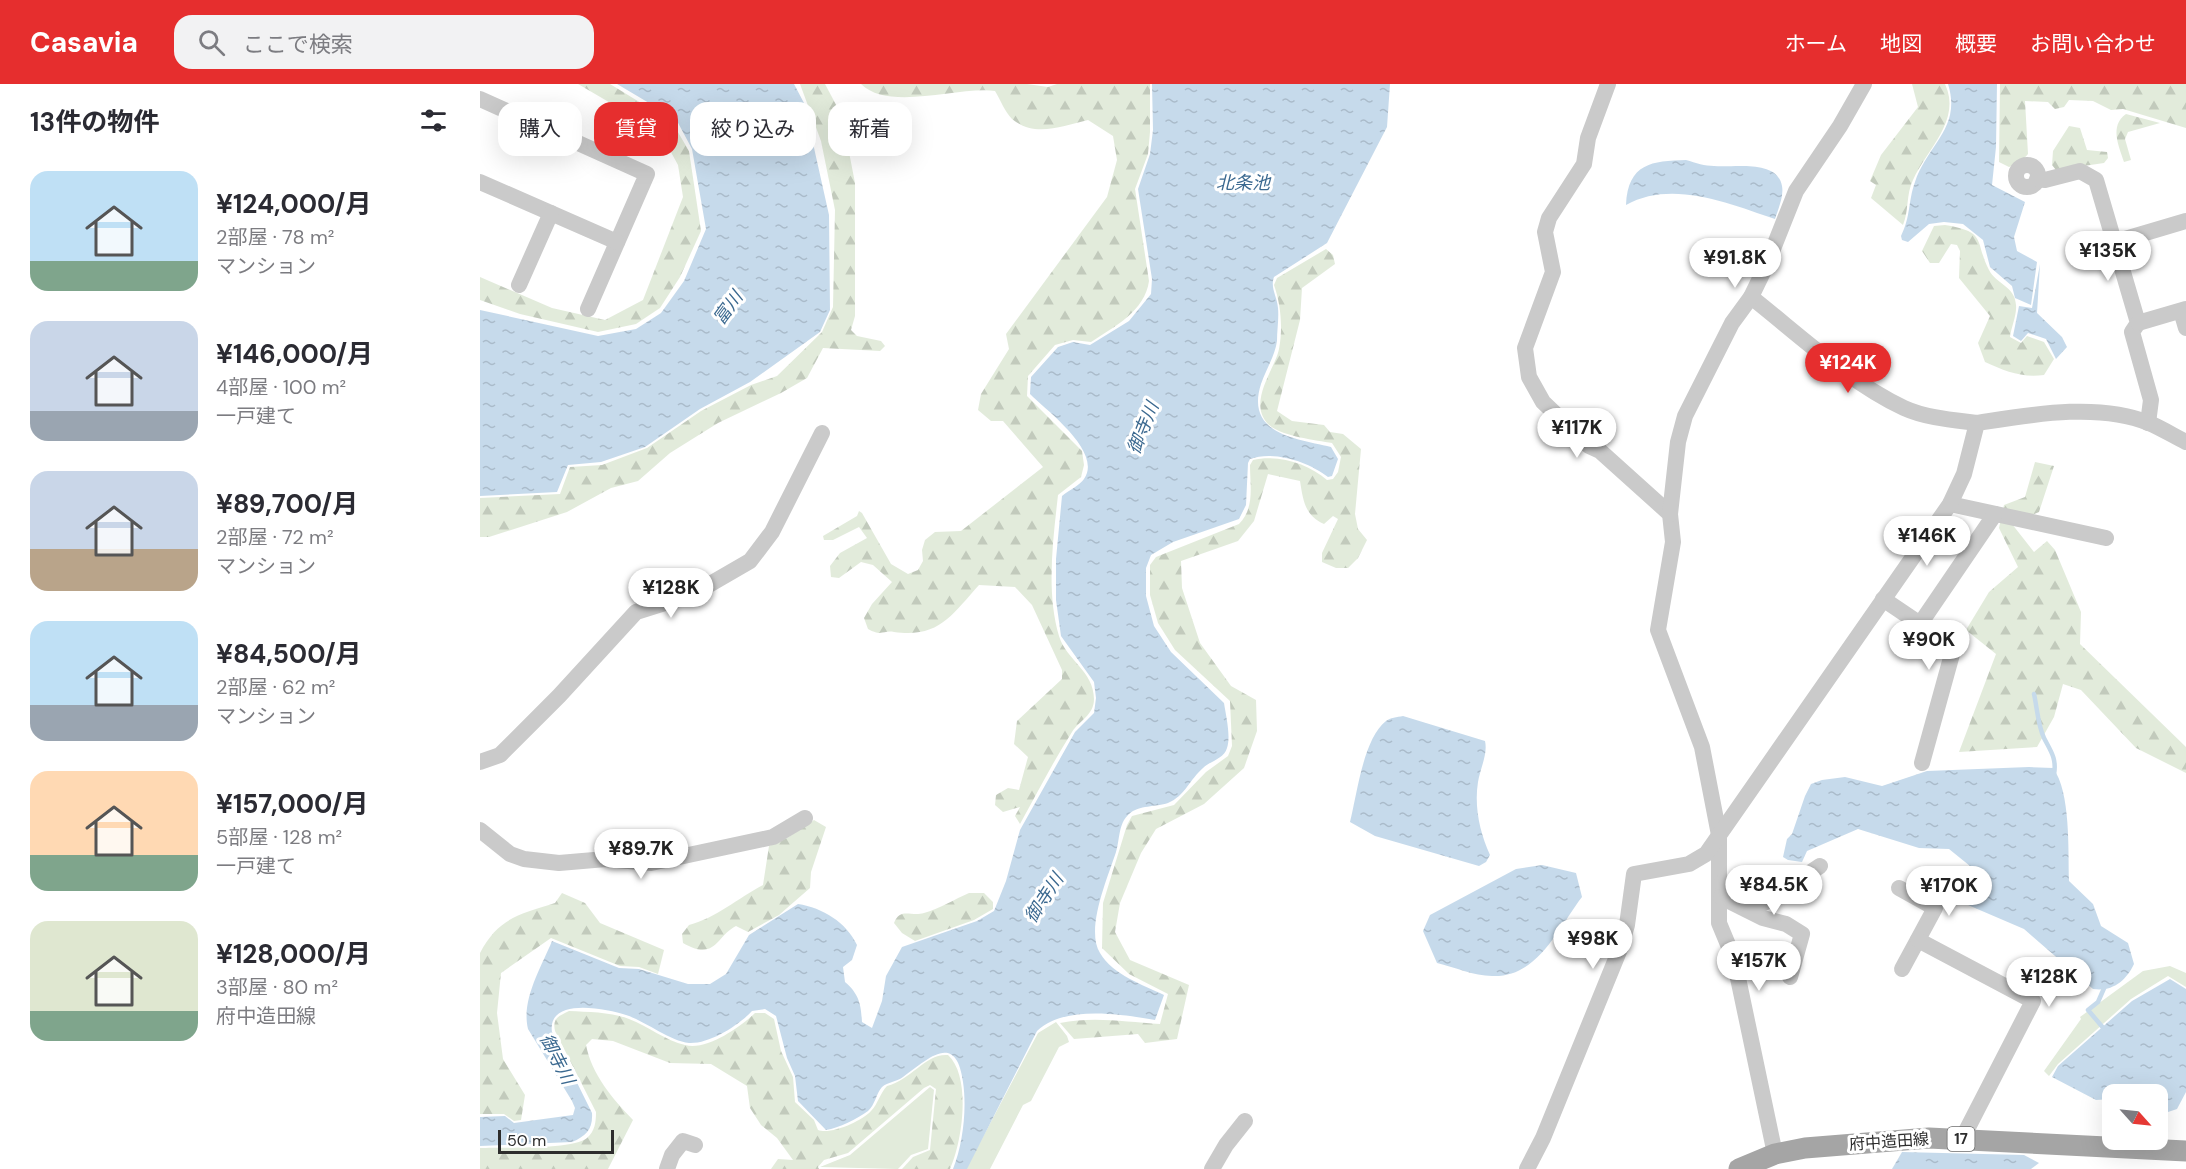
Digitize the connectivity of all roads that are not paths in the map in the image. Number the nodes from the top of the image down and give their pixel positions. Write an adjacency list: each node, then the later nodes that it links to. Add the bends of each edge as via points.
1 (1608, 84): 21 (street, via 1588,138 1584,164 1549,218 1545,232 1553,272 1525,348 1529,377 1556,418 1589,446 1600,450)
2 (1864, 84): 11 (street, via 1796,191)
3 (480, 99): 8 (street, via 647,174)
4 (2037, 179): 9 (street, via 2080,171 2096,180)
5 (482, 188): 6 (street)
6 (551, 213): 8 (street); 10 (street)
7 (2186, 221): 9 (street)
8 (617, 242): 12 (street)
9 (2115, 242): 14 (street)
10 (519, 285)
11 (1750, 297): 16 (street, via 1869,388 1906,409); 21 (street, via 1732,323 1685,416)
12 (588, 309)
13 (2183, 310): 14 (street); 15 (street)
14 (2138, 323): 17 (street, via 2132,332 2151,400)
15 (2186, 328)
16 (1977, 423): 17 (street, via 2070,412); 20 (street, via 1964,474)
17 (2148, 423): 19 (street)
18 (822, 434): 26 (street, via 772,532 750,561 693,594 636,612 500,755)
19 (2186, 442)
20 (1950, 504): 22 (street); 24 (street)
21 (1670, 514): 29 (street, via 1673,542 1658,630 1702,747)
22 (1995, 514): 23 (street); 25 (street)
23 (2106, 538)
24 (1883, 599): 25 (street); 29 (street)
25 (1920, 624): 27 (street, via 1954,647)
26 (480, 762)
27 (1922, 763)
28 (805, 818): 30 (street, via 773,837 651,863 606,859 542,862 510,854)
29 (1719, 835): 33 (street); 44 (street, via 1706,854 1689,864 1634,874 1627,925 1616,958 1548,1128)
30 (482, 837)
31 (1820, 867): 33 (street, via 1764,903)
32 (1899, 888): 34 (street, via 1935,908)
33 (1721, 890): 36 (street, via 1763,918 1786,924 1802,934); 41 (street, via 1719,923 1734,959)
34 (1918, 940): 35 (street); 38 (street, via 2033,1001)
35 (1902, 969)
36 (1790, 977)
37 (1245, 1121): 43 (street)
38 (1962, 1139): 40 (main road, 府中造田線 / 17); 41 (main road, 府中造田線 / 17, via 1874,1140)
39 (695, 1145): 42 (street, via 683,1141)
40 (2186, 1151)
41 (1775, 1154): 45 (main road, 府中造田線 / 17)
42 (667, 1169)
43 (1212, 1169)
44 (1527, 1169)
45 (1739, 1169)

